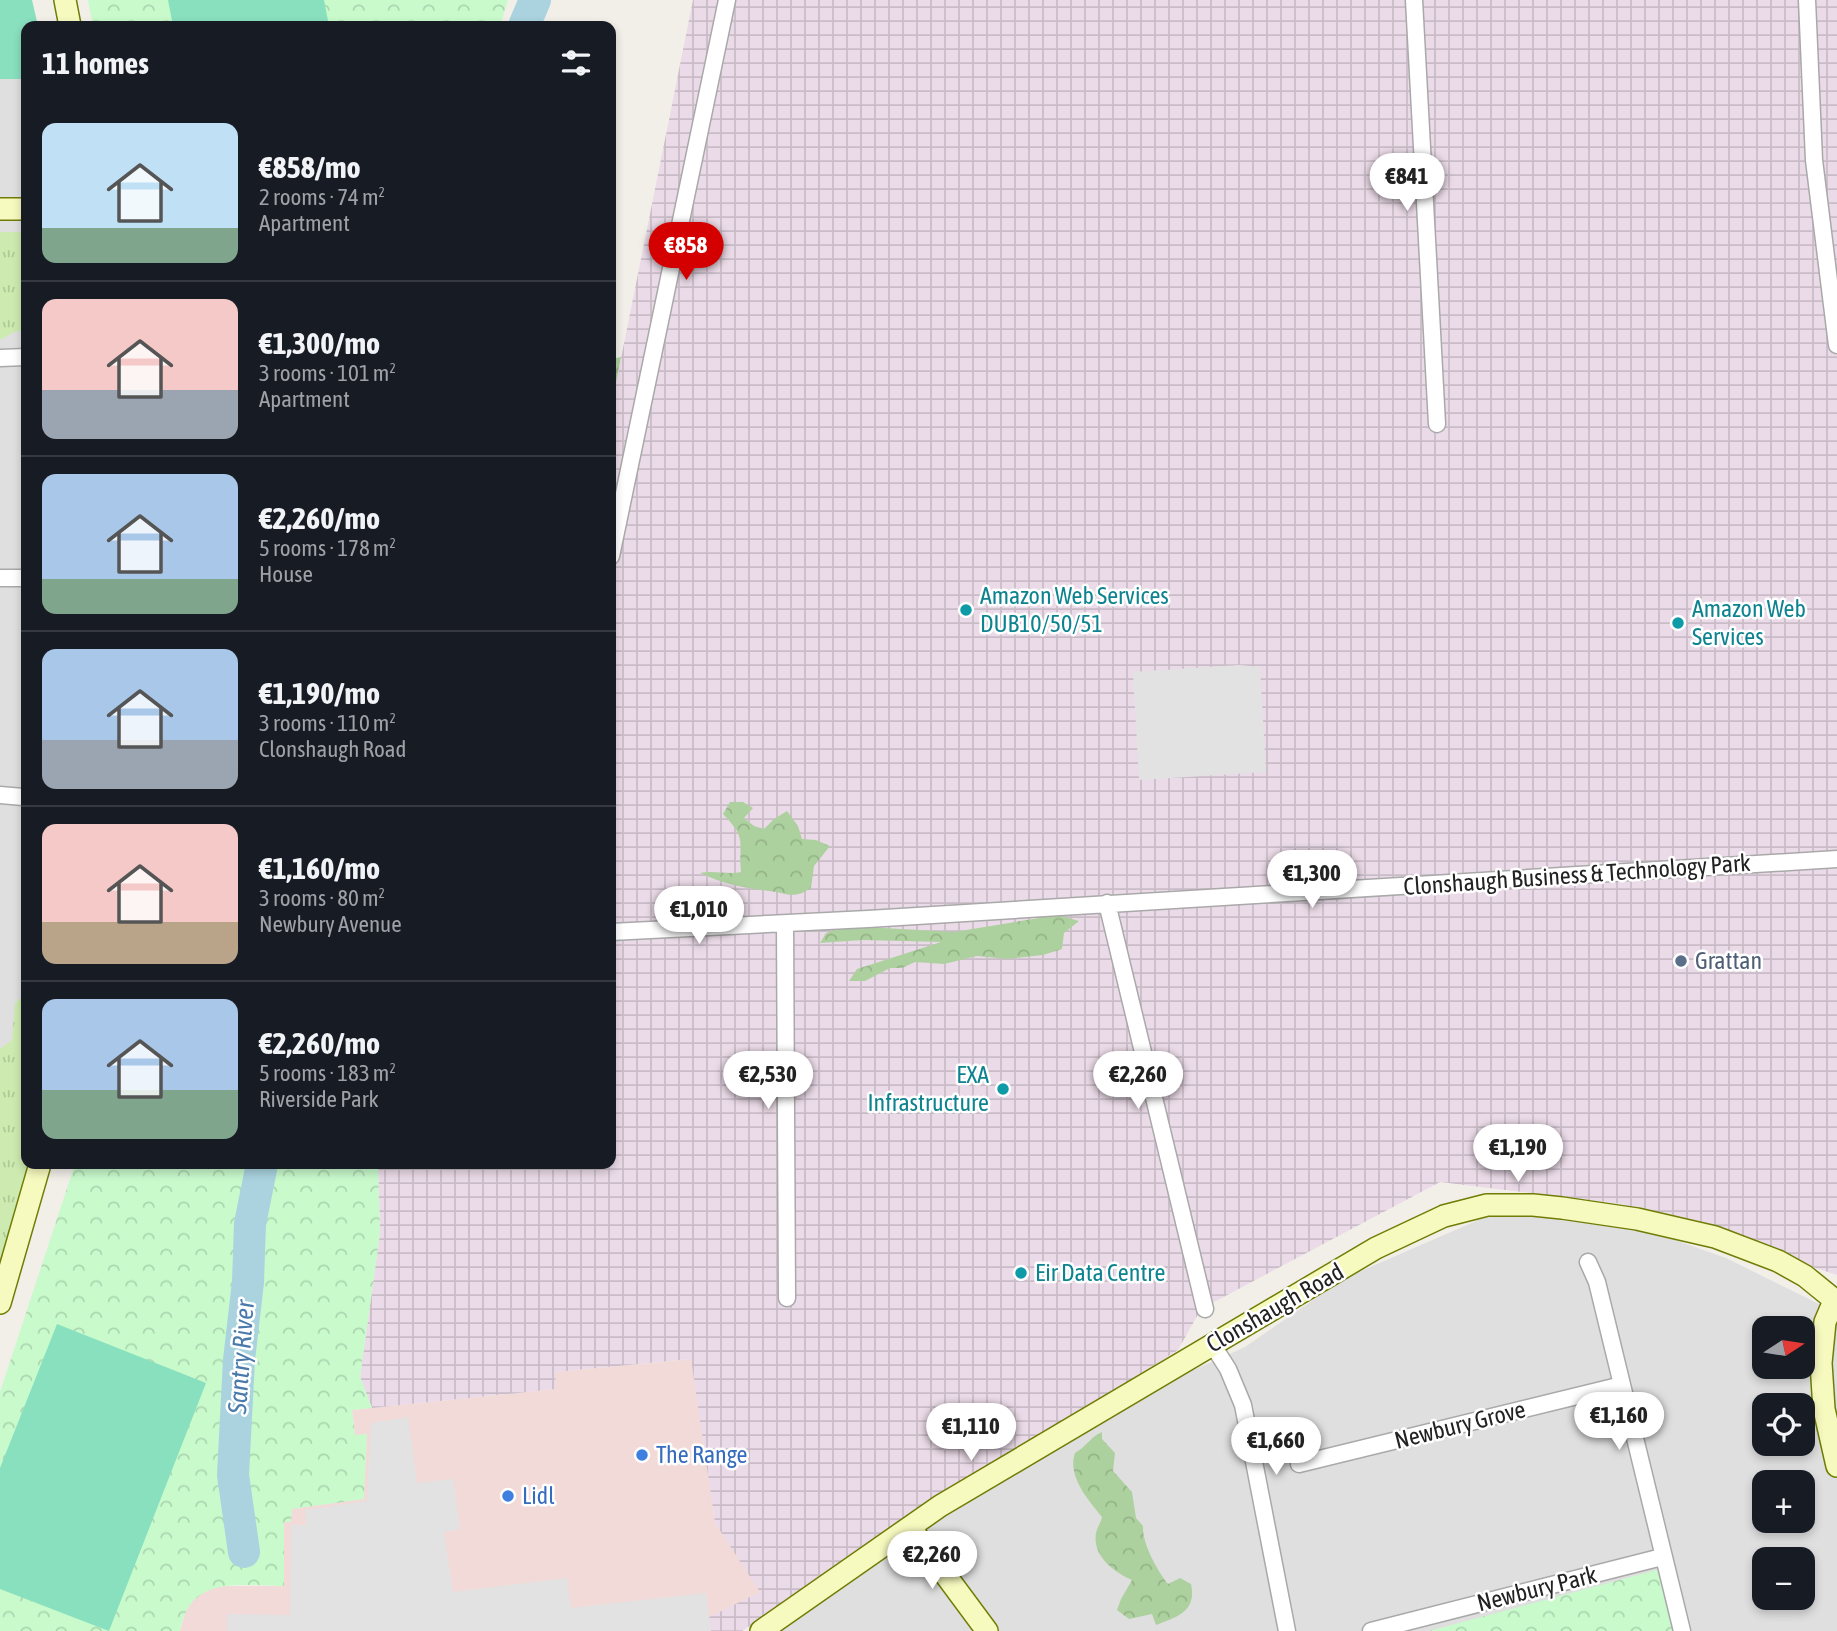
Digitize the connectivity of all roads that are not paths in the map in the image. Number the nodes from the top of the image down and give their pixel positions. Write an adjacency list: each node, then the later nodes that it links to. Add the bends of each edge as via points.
1 (65, 0): 5 (street)
2 (727, 0): 12 (street)
3 (1414, 0): 11 (street)
4 (1807, 0): 8 (street, via 1814,160)
5 (69, 21)
6 (0, 209): 7 (street)
7 (21, 209)
8 (1837, 345)
9 (21, 357): 10 (street)
10 (0, 358)
11 (1437, 424)
12 (616, 532)
13 (0, 578): 14 (street)
14 (21, 578)
15 (0, 795): 16 (street)
16 (21, 797)
17 (1837, 859): 18 (street, Clonshaugh Business & Technology Park)
18 (1107, 904): 19 (street, Clonshaugh Business & Technology Park); 26 (street)
19 (785, 924): 20 (street, Clonshaugh Business & Technology Park); 23 (street)
20 (616, 932)
21 (39, 1169): 25 (street)
22 (1588, 1262): 28 (street)
23 (787, 1298)
24 (1836, 1302): 27 (street, Clonshaugh Road, via 1778,1261 1715,1237 1637,1219 1533,1205 1487,1205 1444,1216 1376,1248); 30 (street, via 1825,1322 1821,1363 1824,1409)
25 (0, 1303)
26 (1205, 1309)
27 (1212, 1344): 31 (street, Clonshaugh Road); 35 (street, via 1243,1405)
28 (1622, 1385): 29 (street, Newbury Grove); 32 (street)
29 (1299, 1464)
30 (1837, 1466)
31 (910, 1527): 33 (street, Clonshaugh Road); 34 (street)
32 (1662, 1557): 36 (street, Newbury Park); 37 (street)
33 (761, 1631)
34 (986, 1631)
35 (1287, 1631)
36 (1371, 1631)
37 (1682, 1631)

